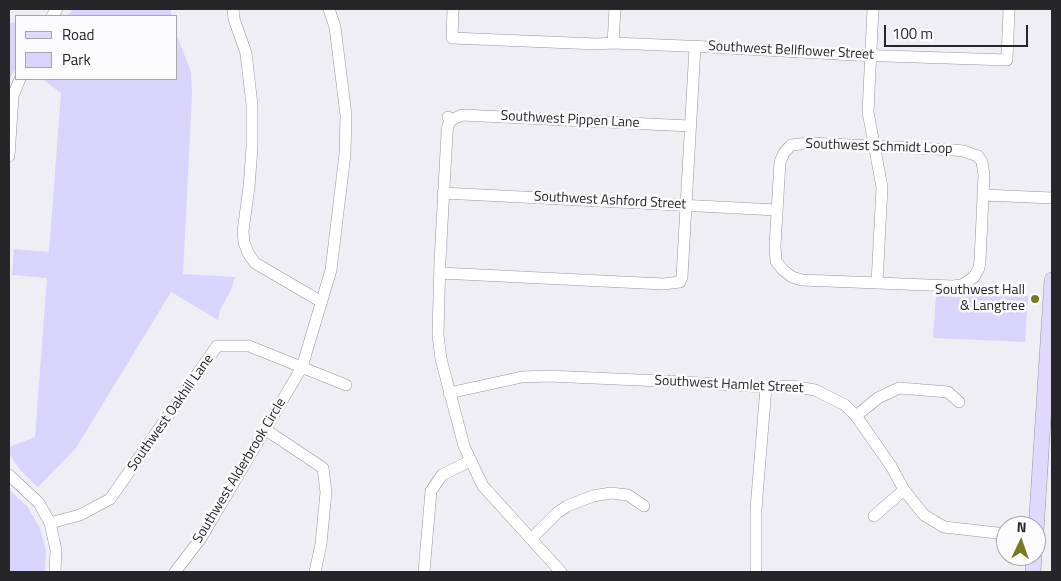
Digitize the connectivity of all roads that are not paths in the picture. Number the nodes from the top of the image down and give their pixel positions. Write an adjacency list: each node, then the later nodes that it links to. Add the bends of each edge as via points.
1 (232, 9): 23 (street, via 246,53 252,105 252,148 244,242 255,263)
2 (330, 9): 23 (street, Southwest Alderbrook Circle, via 341,70 346,125 331,270)
3 (452, 9): 7 (street, via 452,38)
4 (614, 9): 7 (street)
5 (873, 9): 9 (street)
6 (1009, 9): 9 (street, Southwest Bellflower Street, via 1007,60)
7 (613, 43): 8 (street, Southwest Bellflower Street)
8 (695, 47): 9 (street, Southwest Bellflower Street); 11 (street)
9 (871, 55): 13 (street, via 868,112)
10 (20, 80): 12 (street, via 13,96)
11 (690, 126): 15 (street, Southwest Pippen Lane, via 462,115 450,118); 18 (street)
12 (9, 141): 14 (street)
13 (874, 146): 16 (street, Southwest Schmidt Loop, via 954,150 978,156 984,168); 19 (street, Southwest Schmidt Loop, via 810,142 791,145 781,157); 22 (street, via 882,187)
14 (9, 156)
15 (443, 193): 18 (street, Southwest Ashford Street); 20 (street)
16 (983, 195): 17 (street); 22 (street, Southwest Schmidt Loop, via 979,268 972,280 952,286)
17 (1052, 198)
18 (686, 204): 19 (street, Southwest Ashford Street); 20 (street, via 680,282 662,284)
19 (777, 210): 22 (street, Southwest Schmidt Loop, via 776,261 787,274 802,280)
20 (440, 273): 28 (street, via 438,346)
21 (1052, 280): 24 (main road)
22 (877, 283)
23 (320, 301): 25 (street, Southwest Alderbrook Circle)
24 (1050, 354): 37 (main road)
25 (302, 367): 26 (street); 31 (street, Southwest Alderbrook Circle); 38 (street, Southwest Oakhill Lane, via 249,346 217,346 110,500 80,515)
26 (346, 385)
27 (766, 387): 28 (street, Southwest Hamlet Street, via 548,376 522,377); 30 (street, Southwest Hamlet Street, via 792,386 815,390 845,405); 46 (street, via 756,509)
28 (449, 393): 32 (street)
29 (959, 402): 30 (street, via 948,392 899,388 878,398)
30 (856, 416): 34 (street, Southwest Hamlet Street, via 892,466)
31 (266, 430): 42 (street, Southwest Alderbrook Circle, via 202,538); 43 (street, via 324,468 326,492)
32 (470, 460): 40 (street, via 483,486); 44 (street, via 442,475 431,491)
33 (9, 475): 38 (street, via 38,503)
34 (904, 490): 36 (street); 39 (street, Southwest Hamlet Street, via 924,515 944,527)
35 (644, 506): 40 (street, via 628,495 610,493 593,496 556,513)
36 (874, 516)
37 (1037, 516)
38 (50, 523): 41 (street, via 56,550)
39 (996, 533)
40 (532, 538): 45 (street)
41 (55, 572)
42 (175, 572)
43 (315, 572)
44 (424, 572)
45 (561, 572)
46 (756, 572)

